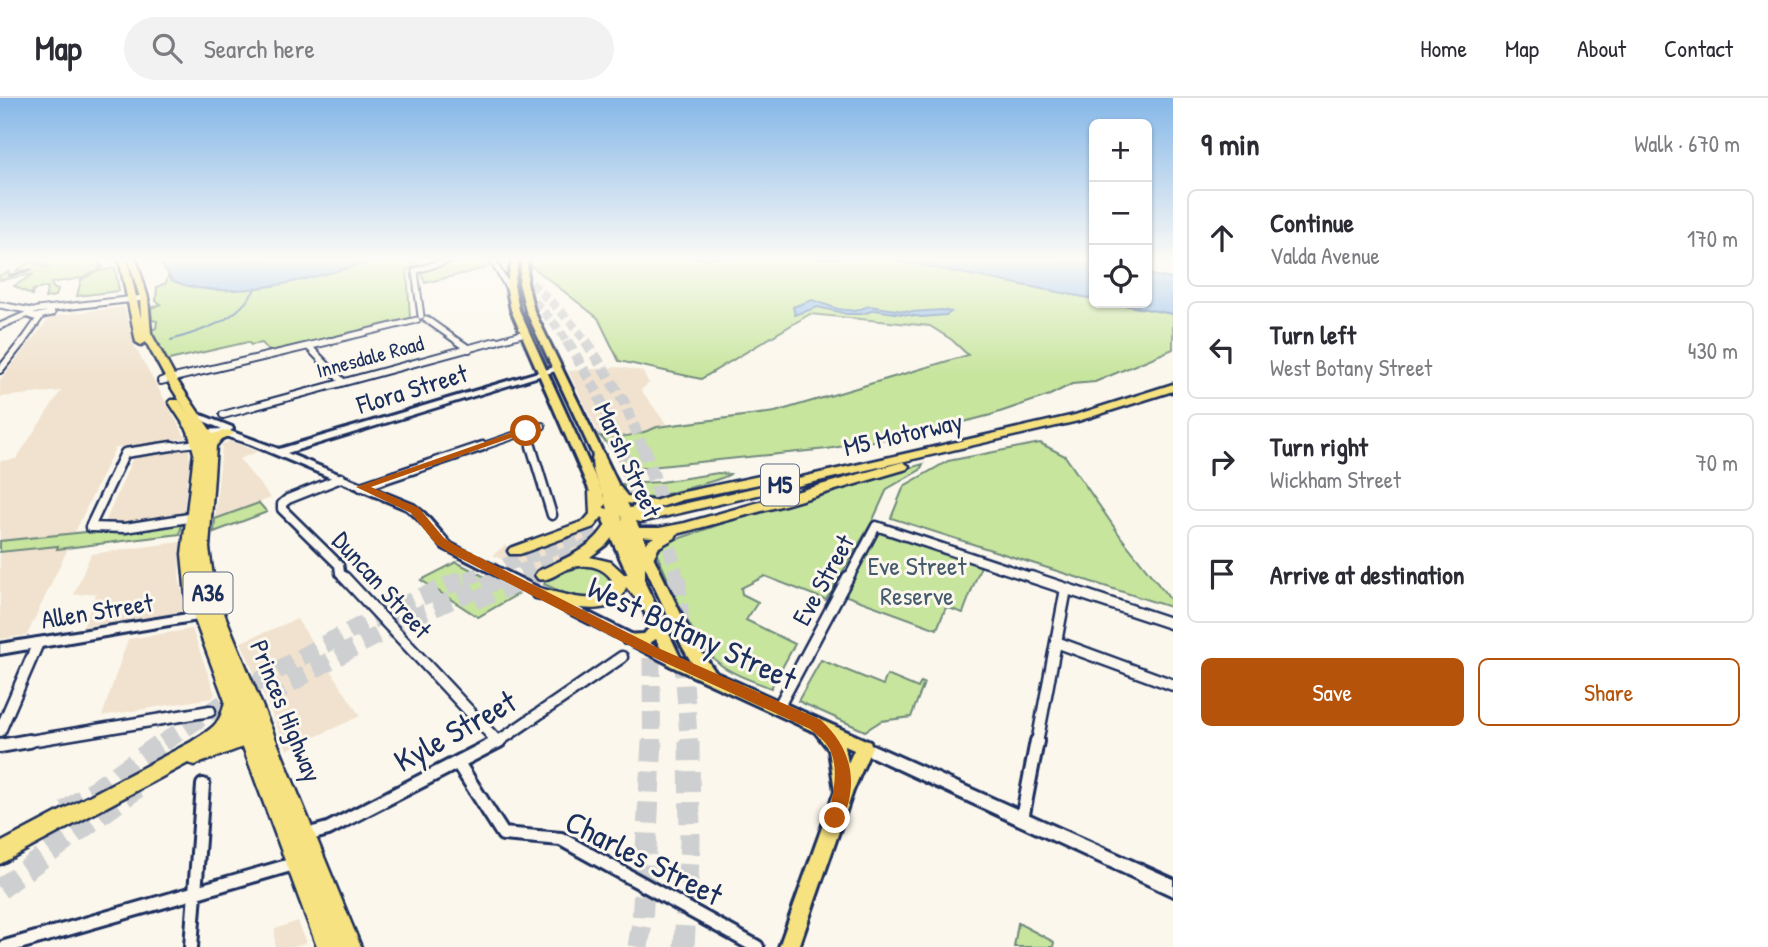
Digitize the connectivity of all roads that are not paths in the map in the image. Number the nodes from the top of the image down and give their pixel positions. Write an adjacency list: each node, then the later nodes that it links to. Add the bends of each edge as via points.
1 (130, 298): 6 (highway)
2 (419, 298): 10 (street)
3 (513, 298): 12 (main road, Marsh Street)
4 (145, 299): 6 (street); 18 (highway, via 146,333)
5 (526, 299): 12 (main road, via 531,330); 15 (main road, Marsh Street)
6 (131, 301): 9 (street); 18 (highway, via 143,347)
7 (0, 305): 8 (street)
8 (30, 313): 9 (street); 11 (street)
9 (44, 313): 16 (street)
10 (422, 318): 13 (street); 14 (street)
11 (0, 326)
12 (525, 333): 14 (street, Innesdale Road); 17 (main road, Marsh Street)
13 (309, 347): 18 (street); 19 (street)
14 (469, 349): 19 (street, Innesdale Road)
15 (558, 369): 17 (main road, Flora Street); 30 (main road, Marsh Street)
16 (0, 370)
17 (542, 372): 29 (main road, Flora Street); 32 (main road, Marsh Street)
18 (166, 380): 26 (highway)
19 (343, 382): 22 (street, Innesdale Road)
20 (1173, 387): 23 (highway, M5 Motorway / M5)
21 (1173, 395): 23 (highway, M5 Motorway / M5)
22 (223, 415)
23 (1072, 423): 31 (highway, M5 Motorway / M5)
24 (542, 426): 25 (street)
25 (526, 431): 34 (street); 37 (street)
26 (201, 434): 27 (highway); 28 (main road); 38 (highway, Princes Highway / A36); 38 (street, via 125,453 90,527 118,528)
27 (228, 434): 28 (main road, West Botany Street)
28 (253, 442): 29 (main road, West Botany Street)
29 (279, 452): 33 (main road, West Botany Street)
30 (598, 454): 32 (highway)
31 (922, 456): 36 (highway, via 743,483); 39 (highway, M5 Motorway / M5); 40 (highway, via 844,485)
32 (597, 473): 35 (highway)
33 (341, 478): 34 (main road, West Botany Street); 68 (street, Duncan Street, via 285,500 282,509 339,565 340,573)
34 (361, 487): 49 (main road, West Botany Street, via 410,508 447,546)
35 (606, 491): 36 (highway, via 634,502); 39 (highway); 41 (highway, via 595,518)
36 (661, 501): 39 (highway, via 637,509)
37 (552, 515)
38 (199, 516): 51 (highway, Princes Highway / A36, via 190,573); 69 (highway, Princes Highway / A36, via 207,590)
39 (623, 525): 40 (highway, via 659,532); 41 (highway); 43 (highway); 44 (highway); 47 (highway, via 638,563)
40 (694, 525): 43 (highway)
41 (569, 532): 42 (highway)
42 (515, 551)
43 (645, 552): 60 (main road, Marsh Street)
44 (581, 556): 45 (highway); 50 (highway, via 600,555 616,561)
45 (565, 565): 46 (highway); 49 (highway, via 589,561 608,566 619,577 619,589 609,600 594,604)
46 (543, 575)
47 (637, 582): 50 (main road)
48 (1066, 589): 52 (street, Eve Street); 55 (street); 63 (street, Eve Street, via 876,526)
49 (539, 593): 54 (main road, West Botany Street)
50 (644, 598): 53 (main road)
51 (200, 616): 56 (main road, Allen Street); 62 (highway, Princes Highway / A36)
52 (1173, 624)
53 (659, 626): 54 (main road, via 648,639); 59 (main road)
54 (629, 639): 59 (main road, West Botany Street)
55 (1056, 642): 61 (street); 76 (street)
56 (38, 643): 57 (main road, Allen Street); 66 (street)
57 (0, 649)
58 (622, 657): 68 (street, Kyle Street)
59 (674, 661): 60 (main road, West Botany Street)
60 (710, 677): 63 (main road, West Botany Street)
61 (1173, 685)
62 (231, 695): 67 (highway, Princes Highway / A36); 73 (highway, via 234,713 225,727)
63 (778, 708): 65 (main road, West Botany Street)
64 (210, 711): 70 (street)
65 (816, 724): 71 (main road, West Botany Street); 75 (main road, via 837,747)
66 (0, 731)
67 (248, 738): 69 (highway); 73 (highway); 79 (highway, Princes Highway / A36)
68 (498, 742): 72 (street, Kyle Street)
69 (268, 744): 77 (highway, Princes Highway / A36)
70 (0, 746)
71 (864, 747): 75 (main road); 76 (main road, West Botany Street)
72 (458, 763): 77 (street, Kyle Street, via 339,823); 87 (street, Charles Street, via 503,834 561,839)
73 (152, 775): 78 (highway)
74 (203, 785): 82 (street)
75 (844, 791): 88 (main road)
76 (1022, 819): 81 (main road, West Botany Street)
77 (305, 835): 80 (highway, Princes Highway / A36)
78 (0, 855)
79 (297, 863): 80 (street); 82 (street); 85 (highway, Princes Highway / A36)
80 (321, 877): 86 (highway, Princes Highway / A36)
81 (1173, 888)
82 (194, 890): 83 (street); 84 (street)
83 (5, 947)
84 (191, 947)
85 (329, 947)
86 (349, 947)
87 (757, 947)
88 (789, 947)

